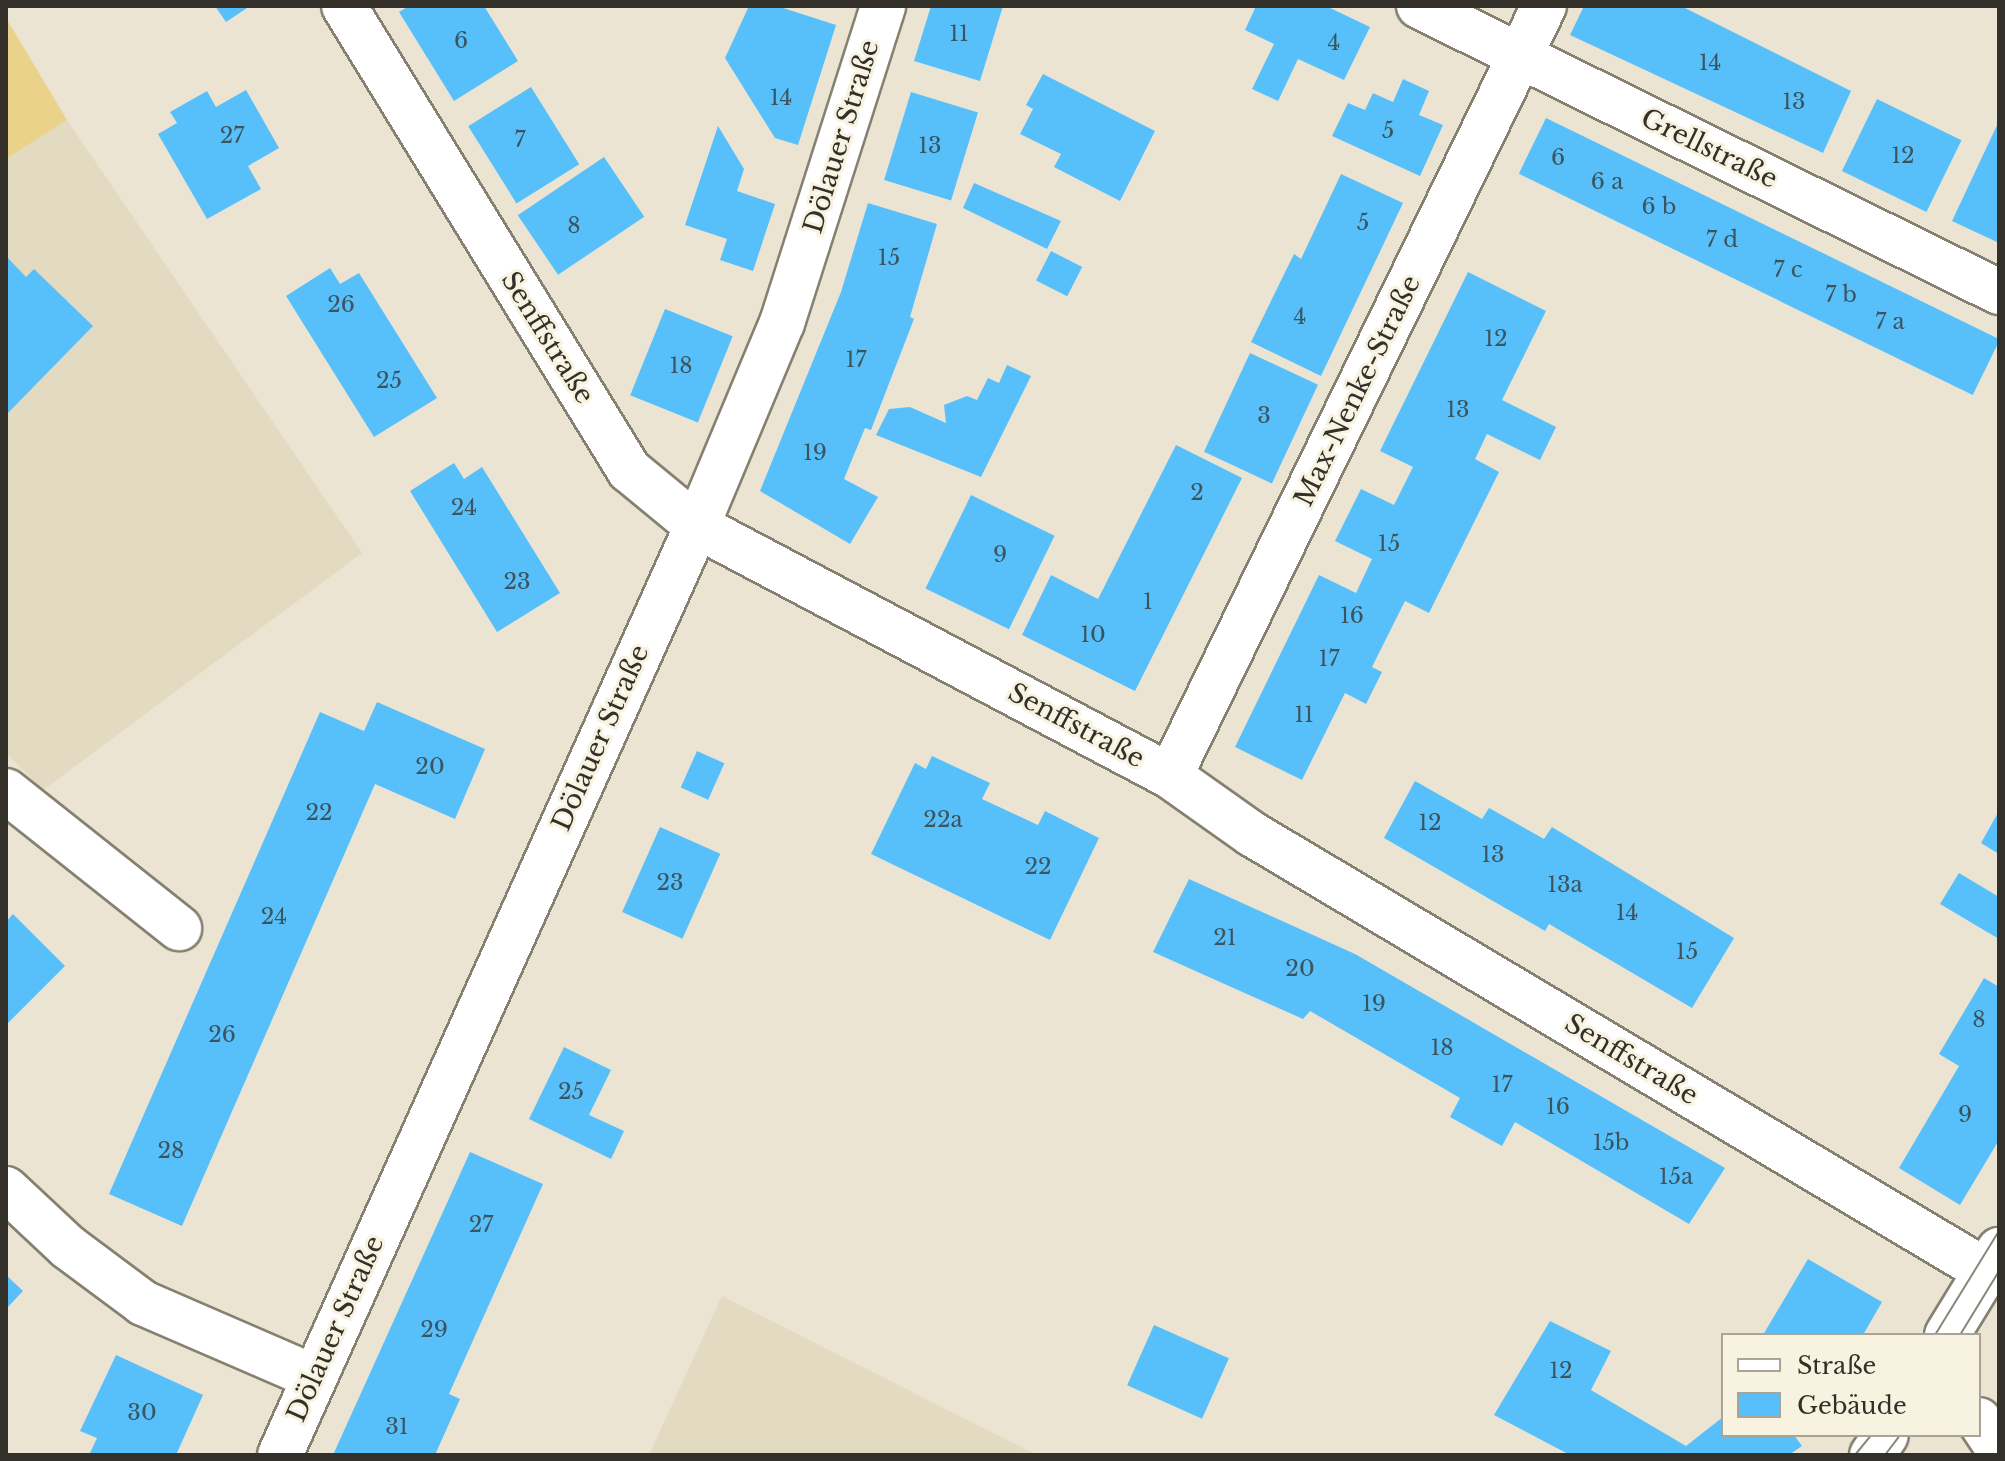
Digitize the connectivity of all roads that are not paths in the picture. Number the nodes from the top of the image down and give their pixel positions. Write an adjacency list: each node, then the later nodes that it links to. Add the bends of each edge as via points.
1 (344, 6): 7 (street, Senffstraße, via 629,470)
2 (883, 6): 7 (street, Dölauer Straße, via 782,323)
3 (1419, 6): 5 (street, Grellstraße)
4 (1544, 6): 5 (street, Max-Nenke-Straße)
5 (1521, 56): 6 (street, Grellstraße); 8 (street, Max-Nenke-Straße)
6 (1999, 292)
7 (697, 526): 8 (street, Senffstraße); 14 (street, Dölauer Straße)
8 (1170, 776): 12 (street, Senffstraße, via 1252,834)
9 (6, 791): 10 (street)
10 (179, 928)
11 (6, 1189): 14 (street, via 68,1247 143,1303)
12 (1992, 1261): 13 (street)
13 (1948, 1333)
14 (314, 1377): 18 (street, Dölauer Straße)
15 (1981, 1423): 17 (street)
16 (1885, 1437): 19 (street)
17 (1999, 1450)
18 (280, 1455)
19 (1872, 1455)

